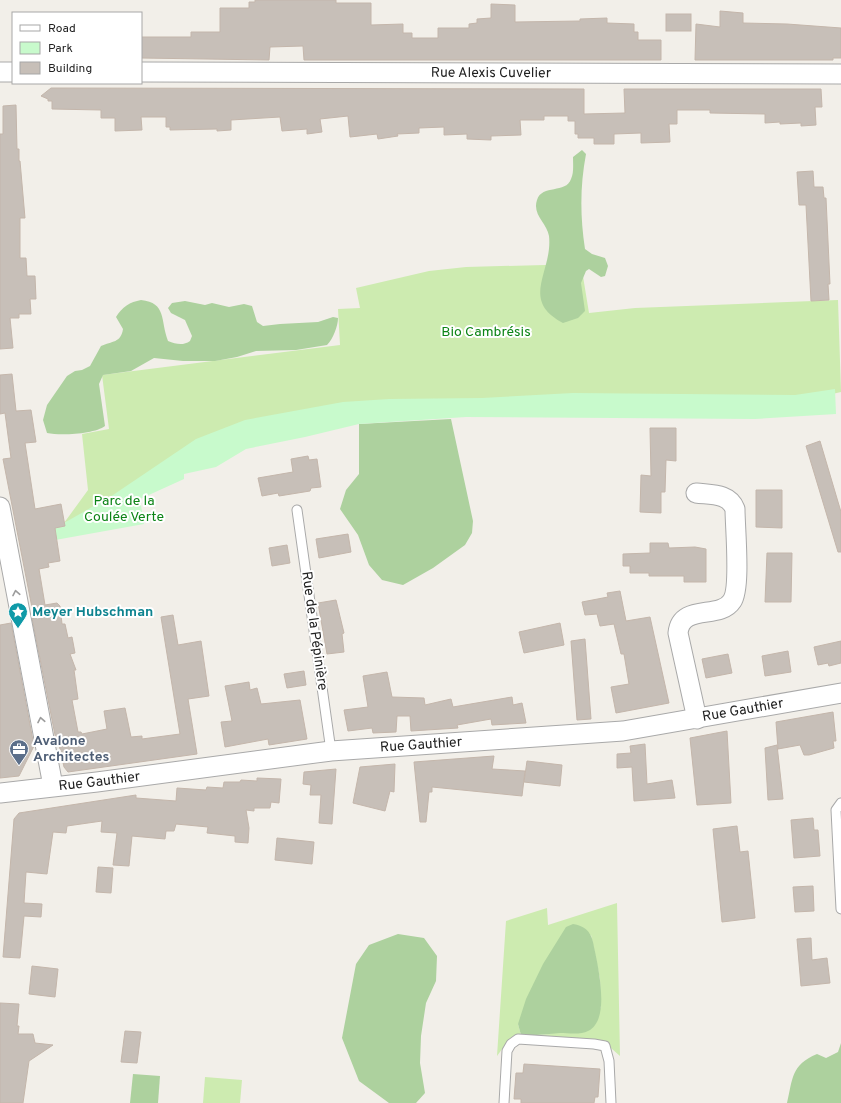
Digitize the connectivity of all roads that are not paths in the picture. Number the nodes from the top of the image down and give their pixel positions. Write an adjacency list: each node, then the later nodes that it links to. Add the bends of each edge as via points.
1 (0, 72): 2 (street)
2 (12, 72)
3 (142, 72): 4 (street, Rue Alexis Cuvelier)
4 (841, 74): 5 (street, Rue Alexis Cuvelier)
5 (841, 81)
6 (696, 493): 10 (street, via 722,496 733,503 736,578 735,594 732,602 725,608 684,618 679,624 678,633)
7 (0, 507): 12 (street, one-way to 7)
8 (297, 510): 11 (lane, Rue de la Pépinière)
9 (841, 693): 10 (street, Rue Gauthier)
10 (697, 719): 11 (street, Rue Gauthier, via 623,731)
11 (331, 751): 12 (street, Rue Gauthier)
12 (53, 786): 13 (street, Rue Gauthier)
13 (0, 793)
14 (841, 803): 15 (lane, via 836,810)
15 (841, 909)
16 (504, 1103): 17 (lane, via 507,1051 518,1039 605,1046 609,1061)
17 (611, 1103)

